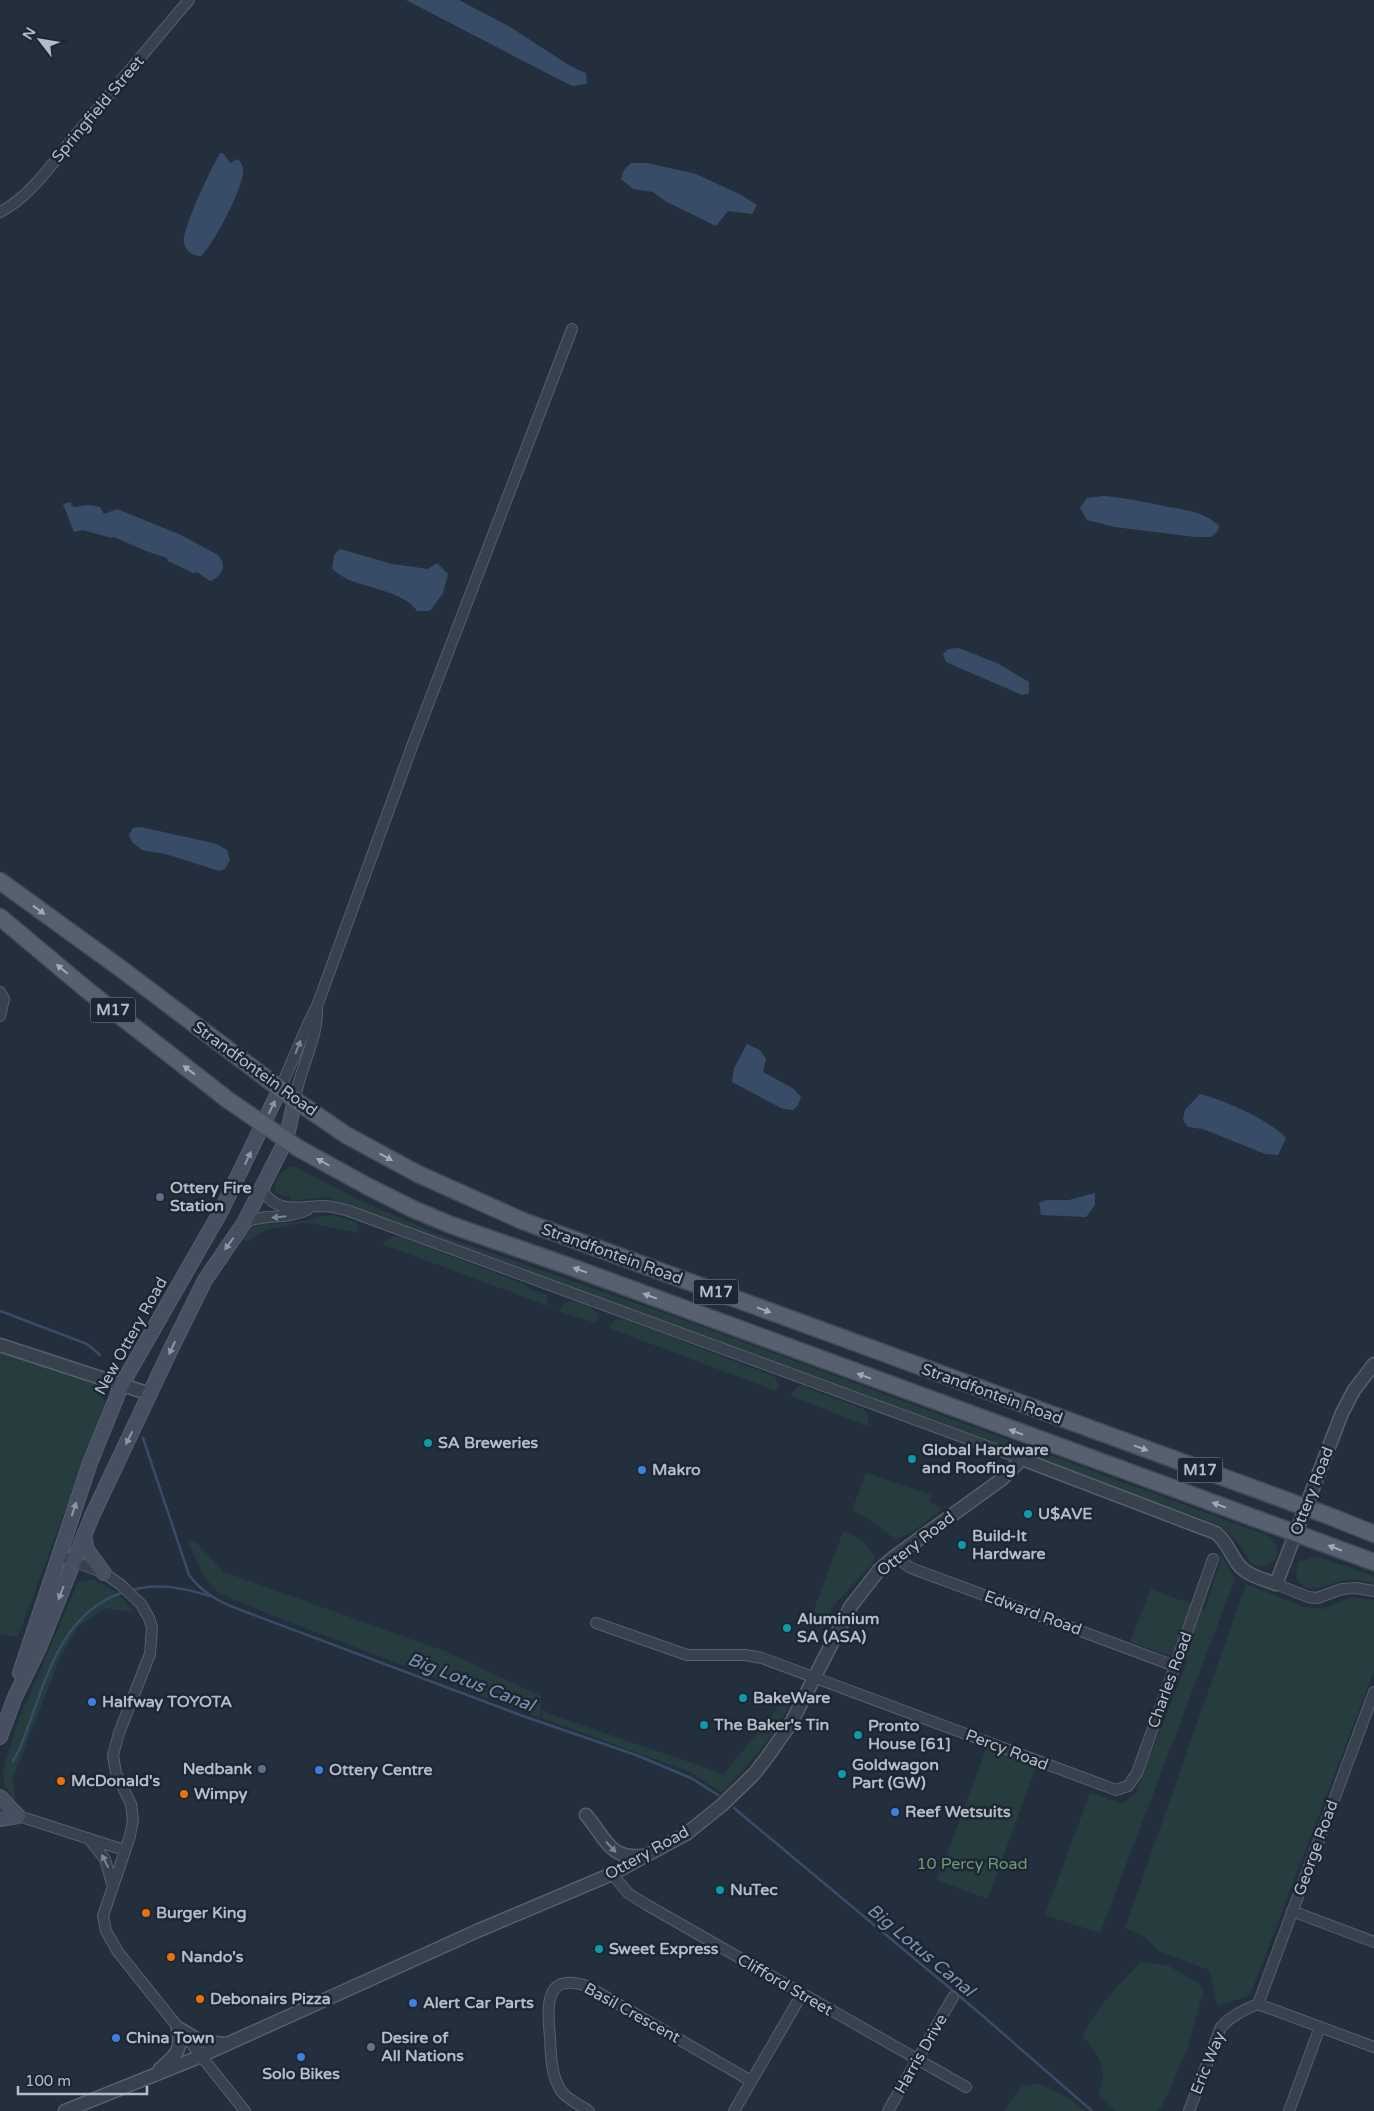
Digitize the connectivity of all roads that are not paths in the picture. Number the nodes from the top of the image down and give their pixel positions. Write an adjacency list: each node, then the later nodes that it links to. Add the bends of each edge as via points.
1 (190, 0): 2 (street, Springfield Street, via 24,195)
2 (0, 212)
3 (572, 329): 7 (street, via 411,749)
4 (0, 881): 9 (main road, Strandfontein Road / M17, one-way to 9)
5 (0, 917): 11 (main road, Strandfontein Road / M17, one-way to 5, via 87,990)
6 (0, 992): 8 (street, via 4,999)
7 (317, 1006): 9 (street, one-way to 7); 10 (street, via 318,1020)
8 (0, 1016)
9 (280, 1089): 10 (main road, Strandfontein Road / M17); 11 (main road, New Ottery Road, one-way to 9)
10 (294, 1100): 12 (main road, New Ottery Road); 21 (main road, Strandfontein Road / M17, one-way to 21, via 346,1135 403,1166 523,1221)
11 (264, 1125): 12 (main road, Strandfontein Road / M17); 18 (main road, New Ottery Road, one-way to 11, via 221,1211)
12 (286, 1140): 13 (main road, New Ottery Road); 22 (main road, Strandfontein Road / M17, one-way to 12, via 451,1224 369,1187)
13 (261, 1189): 14 (street, via 278,1205); 15 (main road, New Ottery Road)
14 (312, 1207): 15 (street, one-way to 15, via 297,1214); 20 (street, via 328,1206 357,1214)
15 (244, 1223): 19 (main road, New Ottery Road, one-way to 19, via 205,1280)
16 (0, 1344): 18 (street)
17 (1374, 1364): 21 (street, Ottery Road, via 1344,1409)
18 (122, 1384): 19 (street); 25 (main road, New Ottery Road, one-way to 18, via 90,1463)
19 (150, 1394): 24 (main road, New Ottery Road, one-way to 24)
20 (1022, 1460): 26 (street, Ottery Road, via 1002,1479); 31 (street, via 1216,1533 1224,1539 1244,1570)
21 (1306, 1508): 22 (street, Ottery Road); 23 (main road, Strandfontein Road / M17)
22 (1296, 1533): 29 (main road, Strandfontein Road / M17, one-way to 22); 31 (street, Ottery Road)
23 (1374, 1534)
24 (84, 1535): 28 (main road, New Ottery Road); 30 (main road, via 87,1550)
25 (60, 1556): 28 (street); 37 (main road, New Ottery Road, via 34,1627)
26 (894, 1556): 34 (street, Edward Road, via 911,1568); 35 (street, Ottery Road, via 851,1606)
27 (1213, 1559): 34 (street, Charles Road)
28 (74, 1561): 30 (street); 37 (main road, New Ottery Road, one-way to 37, via 39,1648)
29 (1374, 1562)
30 (104, 1573): 46 (street, via 134,1597 145,1610 152,1628 150,1654 113,1755 116,1773 132,1812 132,1829)
31 (1276, 1584): 32 (street, via 1317,1598 1342,1589)
32 (1374, 1591)
33 (596, 1623): 35 (street, Percy Road, via 687,1654 753,1656)
34 (1175, 1666): 39 (street, Charles Road, via 1138,1772 1128,1786)
35 (814, 1677): 39 (street, Percy Road); 47 (street, Ottery Road, via 791,1723 754,1774 686,1834)
36 (1374, 1692): 50 (street, George Road)
37 (15, 1697): 38 (main road, New Ottery Road)
38 (0, 1737)
39 (1116, 1790)
40 (0, 1797): 43 (main road)
41 (0, 1810): 43 (street)
42 (586, 1815): 47 (street, one-way to 47, via 615,1852 627,1857)
43 (18, 1816): 44 (main road); 45 (street)
44 (0, 1819)
45 (88, 1838): 46 (street); 49 (street, one-way to 45, via 105,1859)
46 (124, 1850): 49 (street)
47 (648, 1856): 48 (street, Ottery Road)
48 (612, 1874): 52 (street, Clifford Street, via 628,1893 647,1906); 57 (street, Ottery Road)
49 (112, 1888): 56 (street, via 103,1916 106,1931 118,1952)
50 (1292, 1911): 51 (street); 54 (street, George Road)
51 (1374, 1942)
52 (802, 1994): 60 (street, Clifford Street); 62 (street)
53 (953, 1997): 60 (street, Harris Drive)
54 (1258, 2004): 55 (street); 70 (street, Eric Way, via 1228,2018 1221,2027)
55 (1320, 2027): 58 (street); 71 (street)
56 (178, 2028): 57 (street, via 200,2041); 59 (street); 61 (street, via 181,2040 178,2049)
57 (226, 2044): 59 (street, Ottery Road)
58 (1374, 2047)
59 (202, 2055): 61 (street, Ottery Road); 66 (street)
60 (917, 2060): 63 (street, Clifford Street); 69 (street, Harris Drive)
61 (151, 2077): 64 (street, Ottery Road)
62 (751, 2081): 67 (street, Basil Crescent, via 587,1986 569,1982 554,1989 548,2004 552,2069 562,2092); 68 (street)
63 (966, 2087)
64 (81, 2109): 65 (street, Ottery Road)
65 (65, 2111)
66 (245, 2111)
67 (589, 2111)
68 (734, 2111)
69 (888, 2111)
70 (1189, 2111)
71 (1289, 2111)

